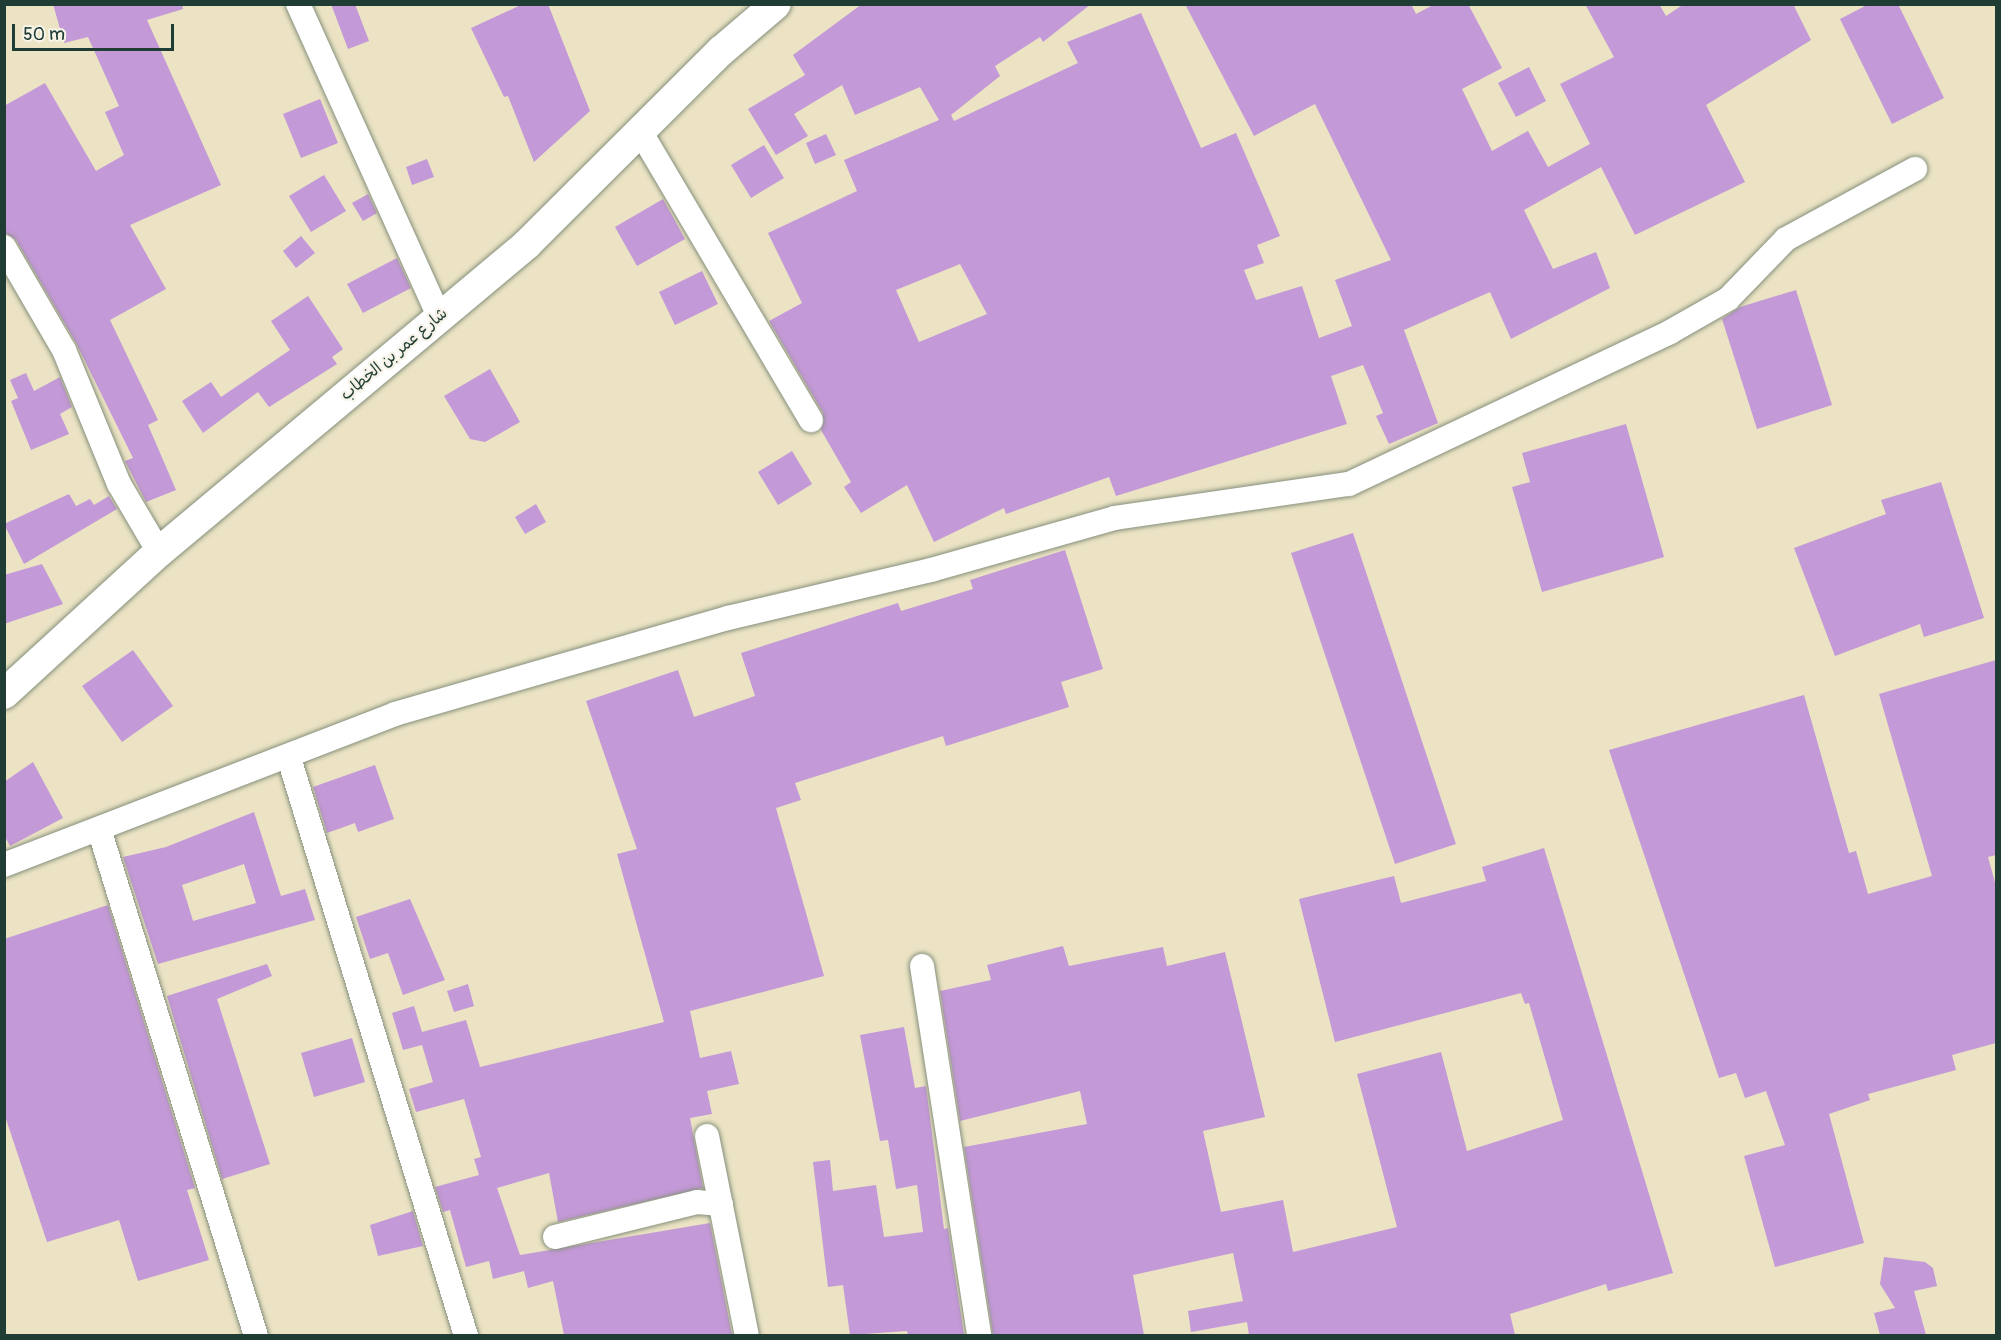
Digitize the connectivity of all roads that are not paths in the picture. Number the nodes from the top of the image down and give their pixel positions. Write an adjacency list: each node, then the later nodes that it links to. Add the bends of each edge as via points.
1 (298, 4): 6 (street)
2 (776, 4): 3 (main road, شارع عمر بن الخطاب)
3 (640, 130): 6 (main road, شارع عمر بن الخطاب, via 528,244); 7 (street)
4 (1915, 169): 10 (street, via 1786,239 1728,299 1670,332 1349,484 1115,518 931,570 728,618 395,714)
5 (4, 247): 8 (street, via 64,350 119,484)
6 (438, 316): 8 (main road, شارع عمر بن الخطاب)
7 (811, 420)
8 (159, 552): 9 (main road, شارع عمر بن الخطاب)
9 (4, 694)
10 (289, 758): 11 (street); 18 (street)
11 (100, 832): 12 (street); 17 (street)
12 (4, 865)
13 (922, 966): 20 (street)
14 (707, 1136): 15 (street)
15 (721, 1204): 16 (street, via 698,1202); 19 (street)
16 (555, 1237)
17 (256, 1335)
18 (466, 1335)
19 (747, 1335)
20 (979, 1335)

